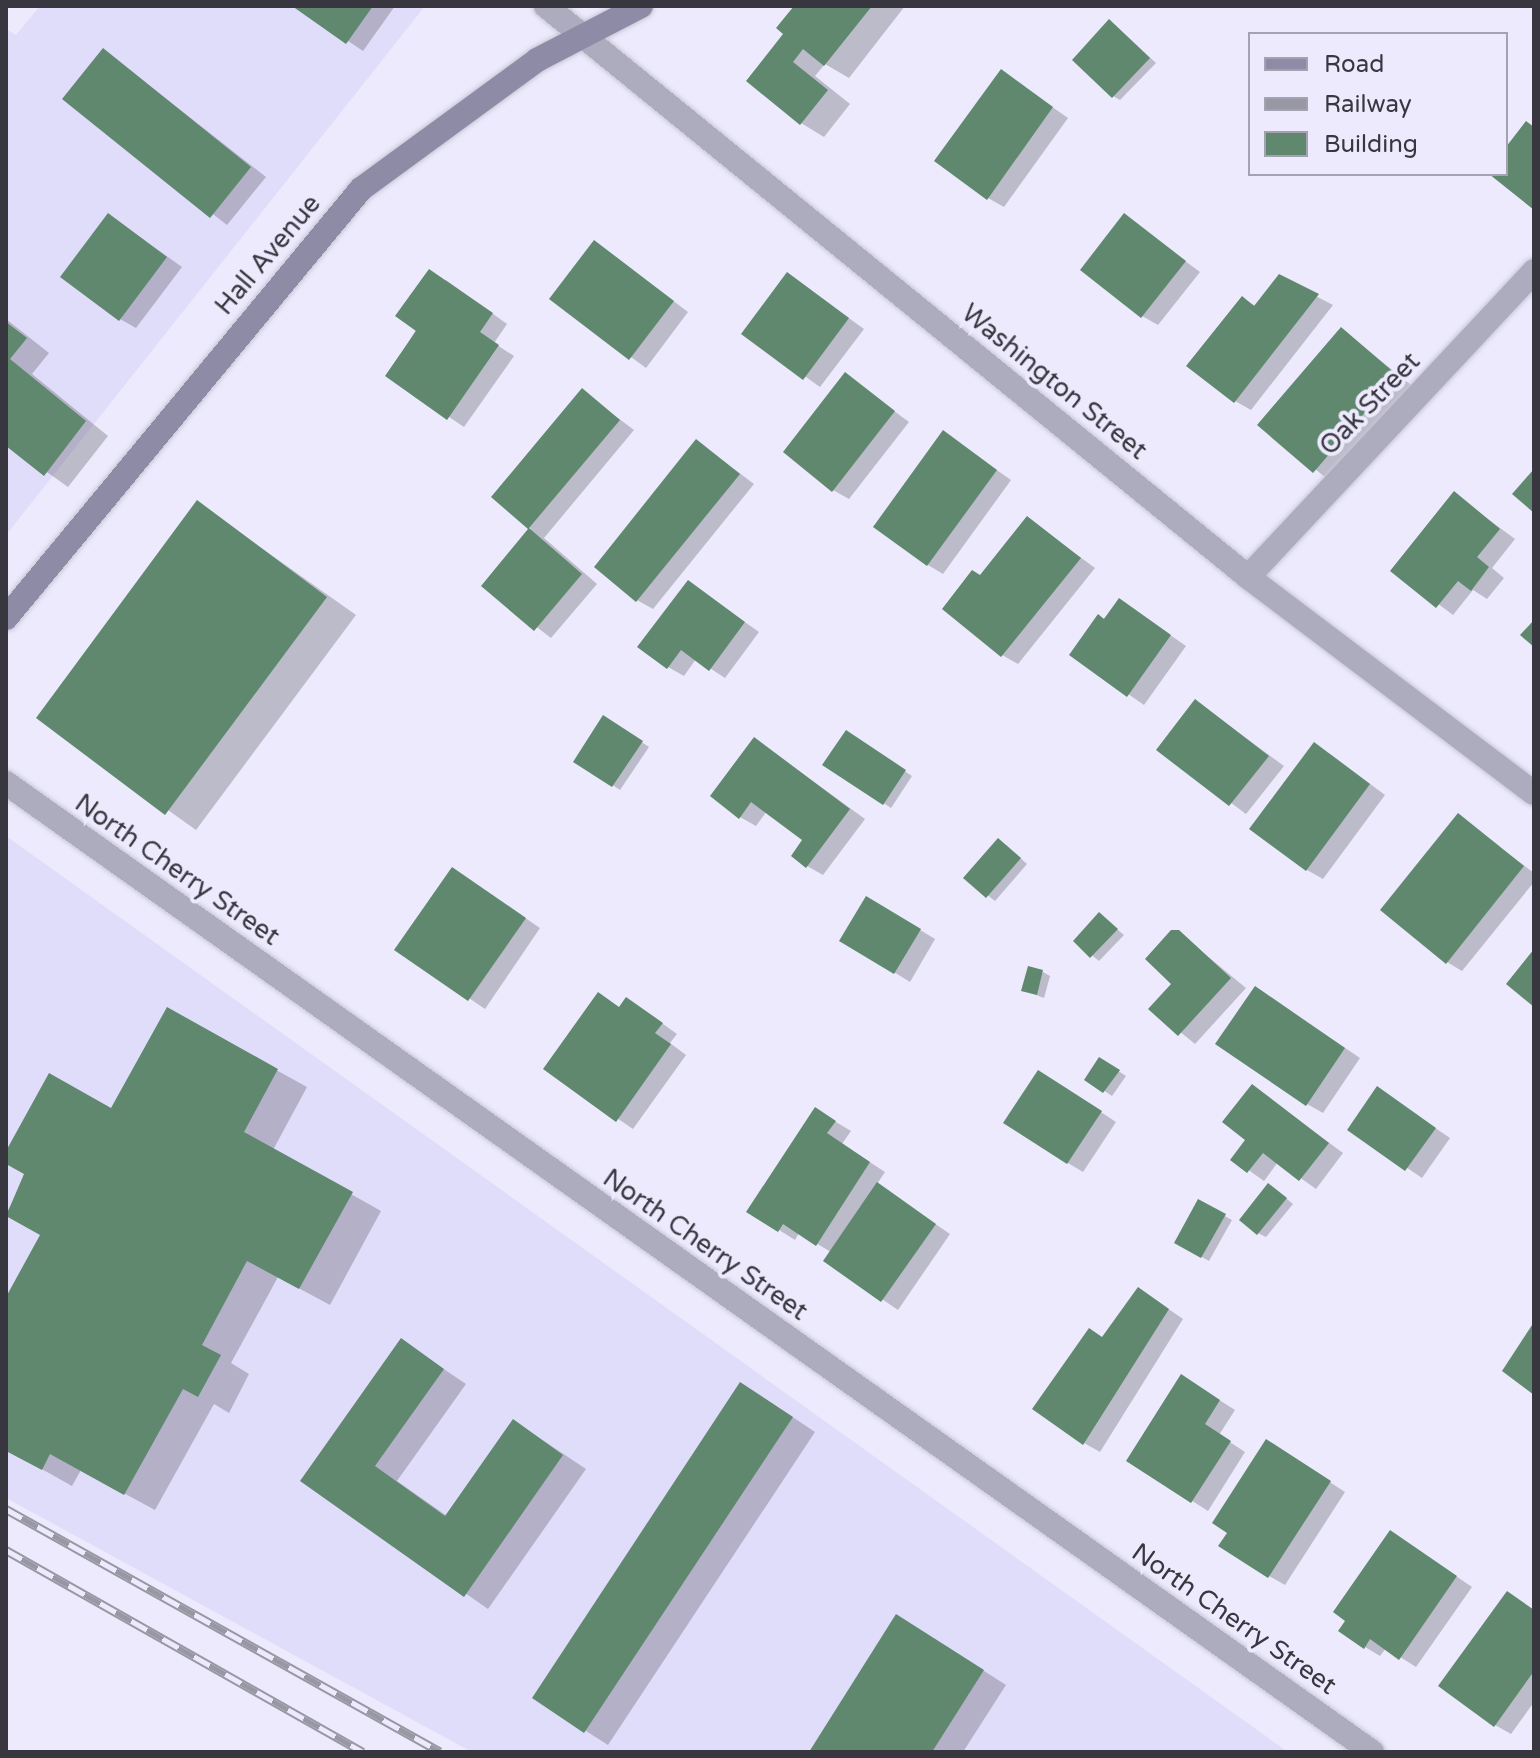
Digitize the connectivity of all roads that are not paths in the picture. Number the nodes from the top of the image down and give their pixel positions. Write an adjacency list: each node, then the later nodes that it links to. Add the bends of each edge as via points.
1 (546, 6): 3 (street, Washington Street)
2 (641, 6): 3 (main road, Hall Avenue)
3 (584, 37): 5 (street, Washington Street); 6 (main road, Hall Avenue, via 537,60 453,116 361,189)
4 (1534, 271): 5 (street, Oak Street)
5 (1248, 577): 8 (street, Washington Street)
6 (6, 618)
7 (6, 783): 9 (street, North Cherry Street)
8 (1534, 793)
9 (1372, 1752)

